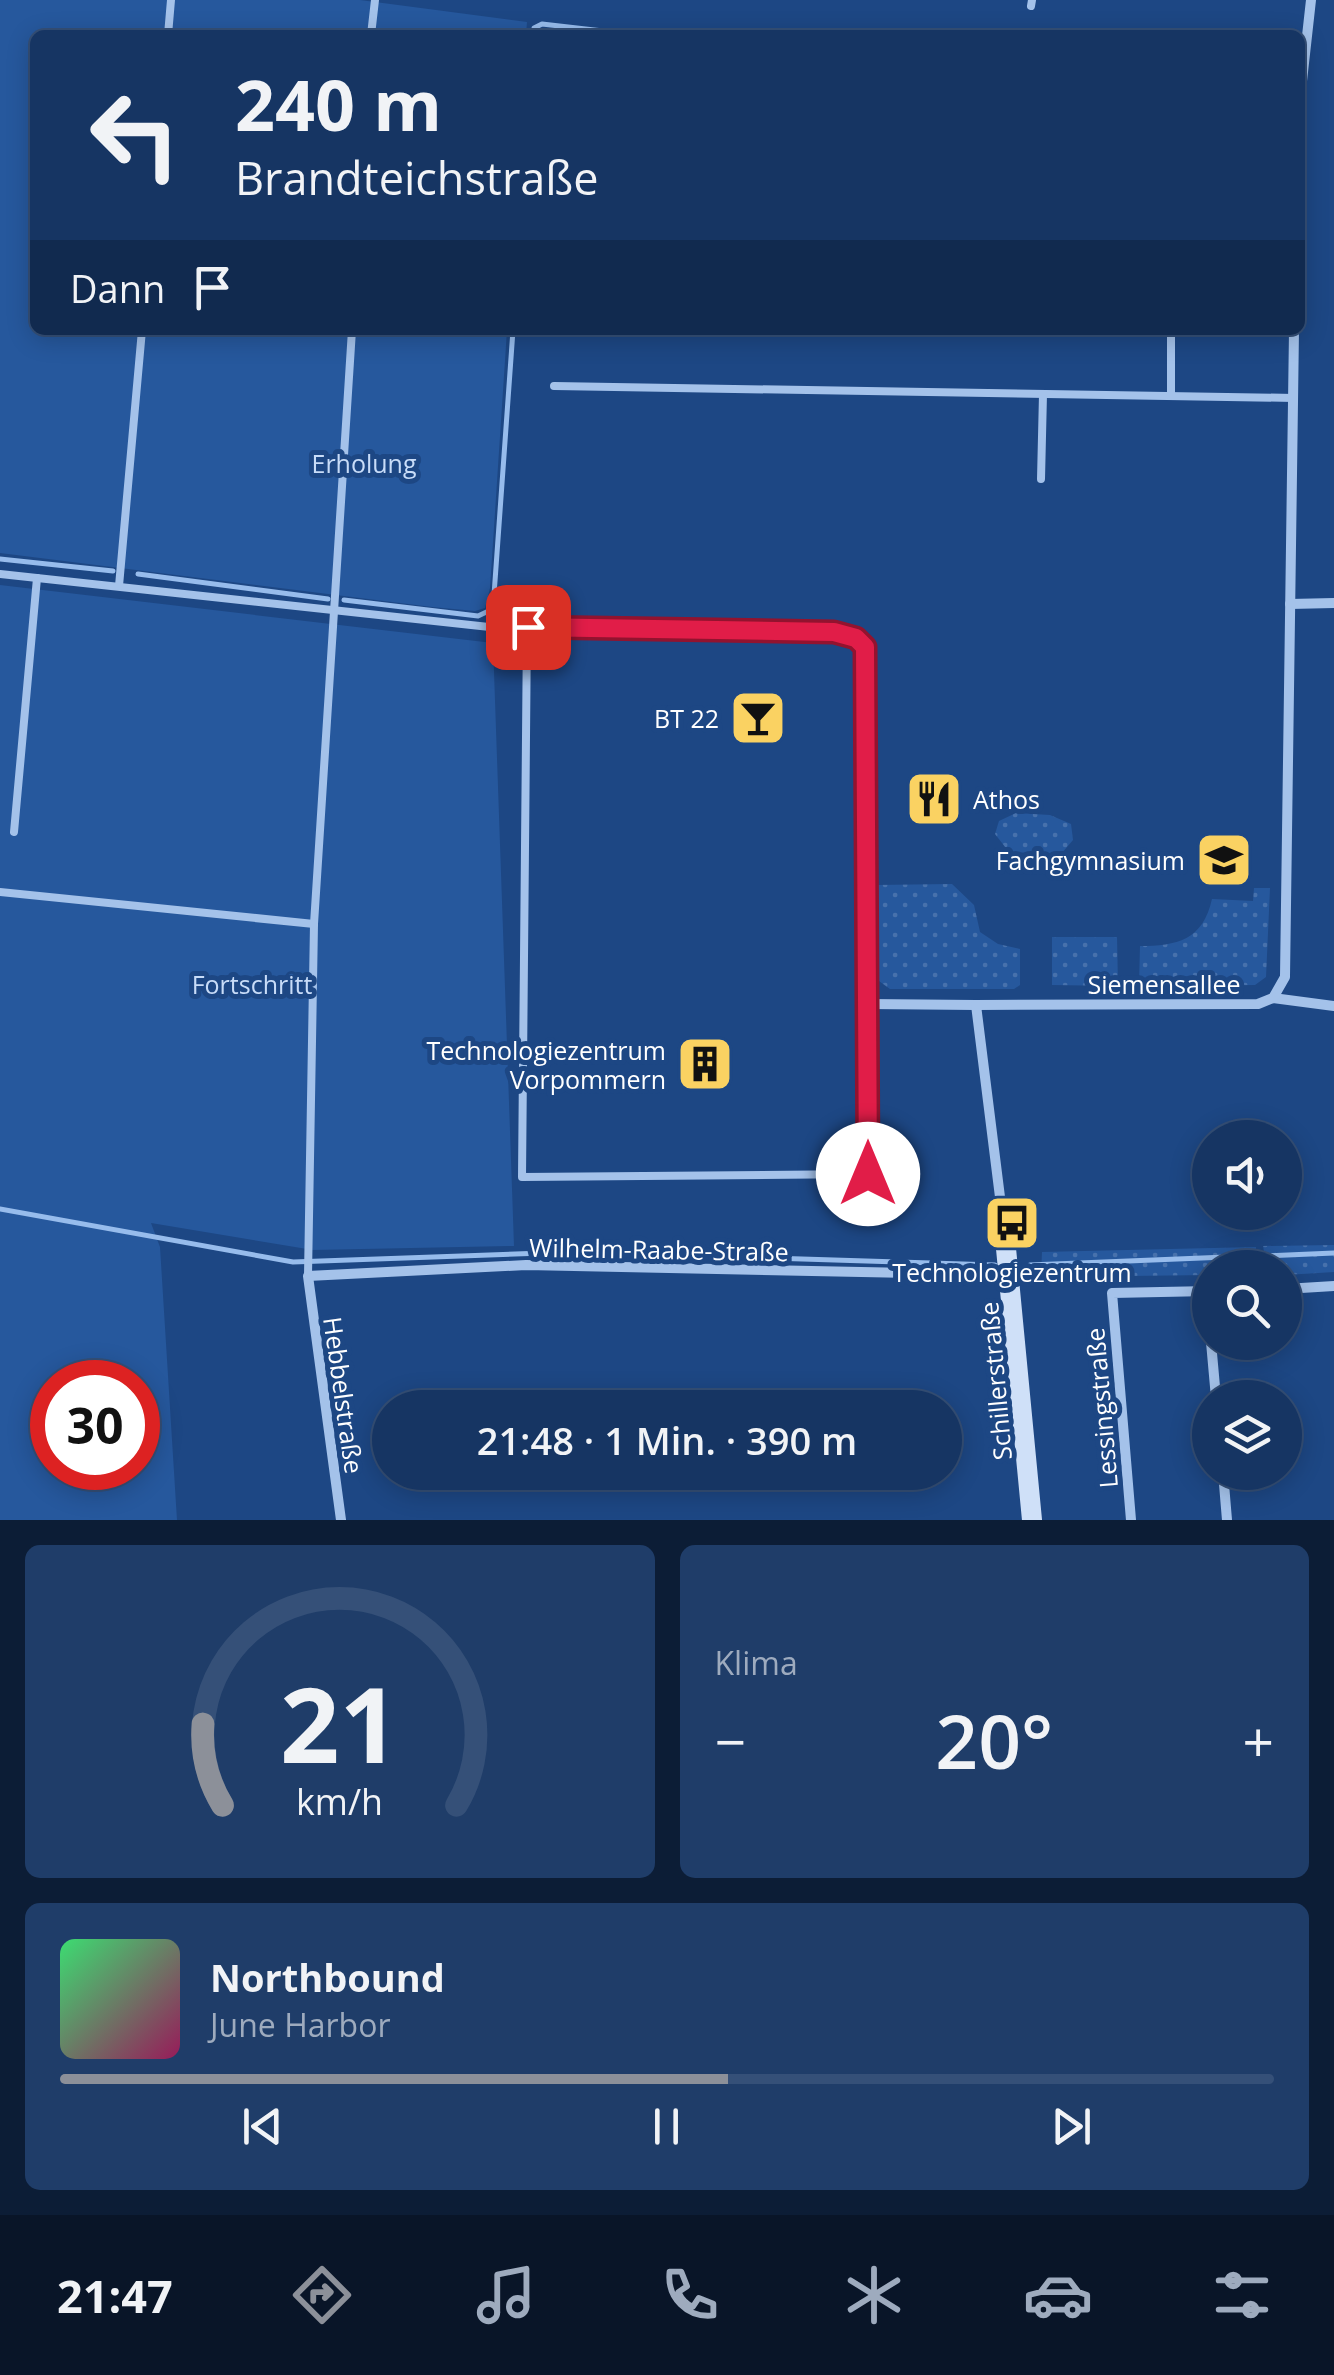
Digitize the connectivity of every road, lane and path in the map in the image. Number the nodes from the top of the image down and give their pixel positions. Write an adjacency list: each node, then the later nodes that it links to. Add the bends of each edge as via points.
1 (170, 0): 4 (lane)
2 (375, 0): 5 (lane)
3 (1311, 0): 6 (street)
4 (168, 30)
5 (372, 30)
6 (1305, 55)
7 (142, 335): 18 (lane)
8 (352, 335): 21 (lane)
9 (1172, 335): 13 (lane)
10 (1294, 335): 14 (street, Siemensallee)
11 (554, 386): 12 (lane)
12 (1043, 394): 13 (lane); 15 (lane)
13 (1171, 396): 14 (lane)
14 (1294, 398): 19 (street, Siemensallee)
15 (1041, 479)
16 (0, 574): 17 (lane)
17 (36, 578): 18 (lane); 23 (lane)
18 (119, 586): 21 (lane)
19 (1290, 604): 20 (street); 26 (street, Siemensallee, via 1284,977)
20 (1334, 604)
21 (335, 614): 22 (lane); 25 (lane)
22 (528, 627): 27 (street, via 834,632 865,647); 30 (lane, via 522,1177)
23 (14, 832)
24 (0, 892): 25 (lane)
25 (314, 924): 33 (lane)
26 (1274, 998): 28 (street, Siemensallee, via 1258,1004); 29 (street)
27 (868, 1004): 28 (street, Siemensallee); 30 (street)
28 (976, 1005): 31 (street)
29 (1334, 1006)
30 (868, 1174)
31 (1005, 1238): 32 (street, Schillerstraße)
32 (1011, 1275): 33 (street, Wilhelm-Raabe-Straße, via 526,1266); 39 (street, Schillerstraße)
33 (308, 1276): 38 (street, Hebbelstraße)
34 (1334, 1286): 35 (street)
35 (1302, 1288)
36 (1192, 1292): 40 (street, Lessingstraße, via 1112,1294)
37 (1224, 1490): 41 (street)
38 (340, 1520)
39 (1032, 1520)
40 (1131, 1520)
41 (1227, 1520)

